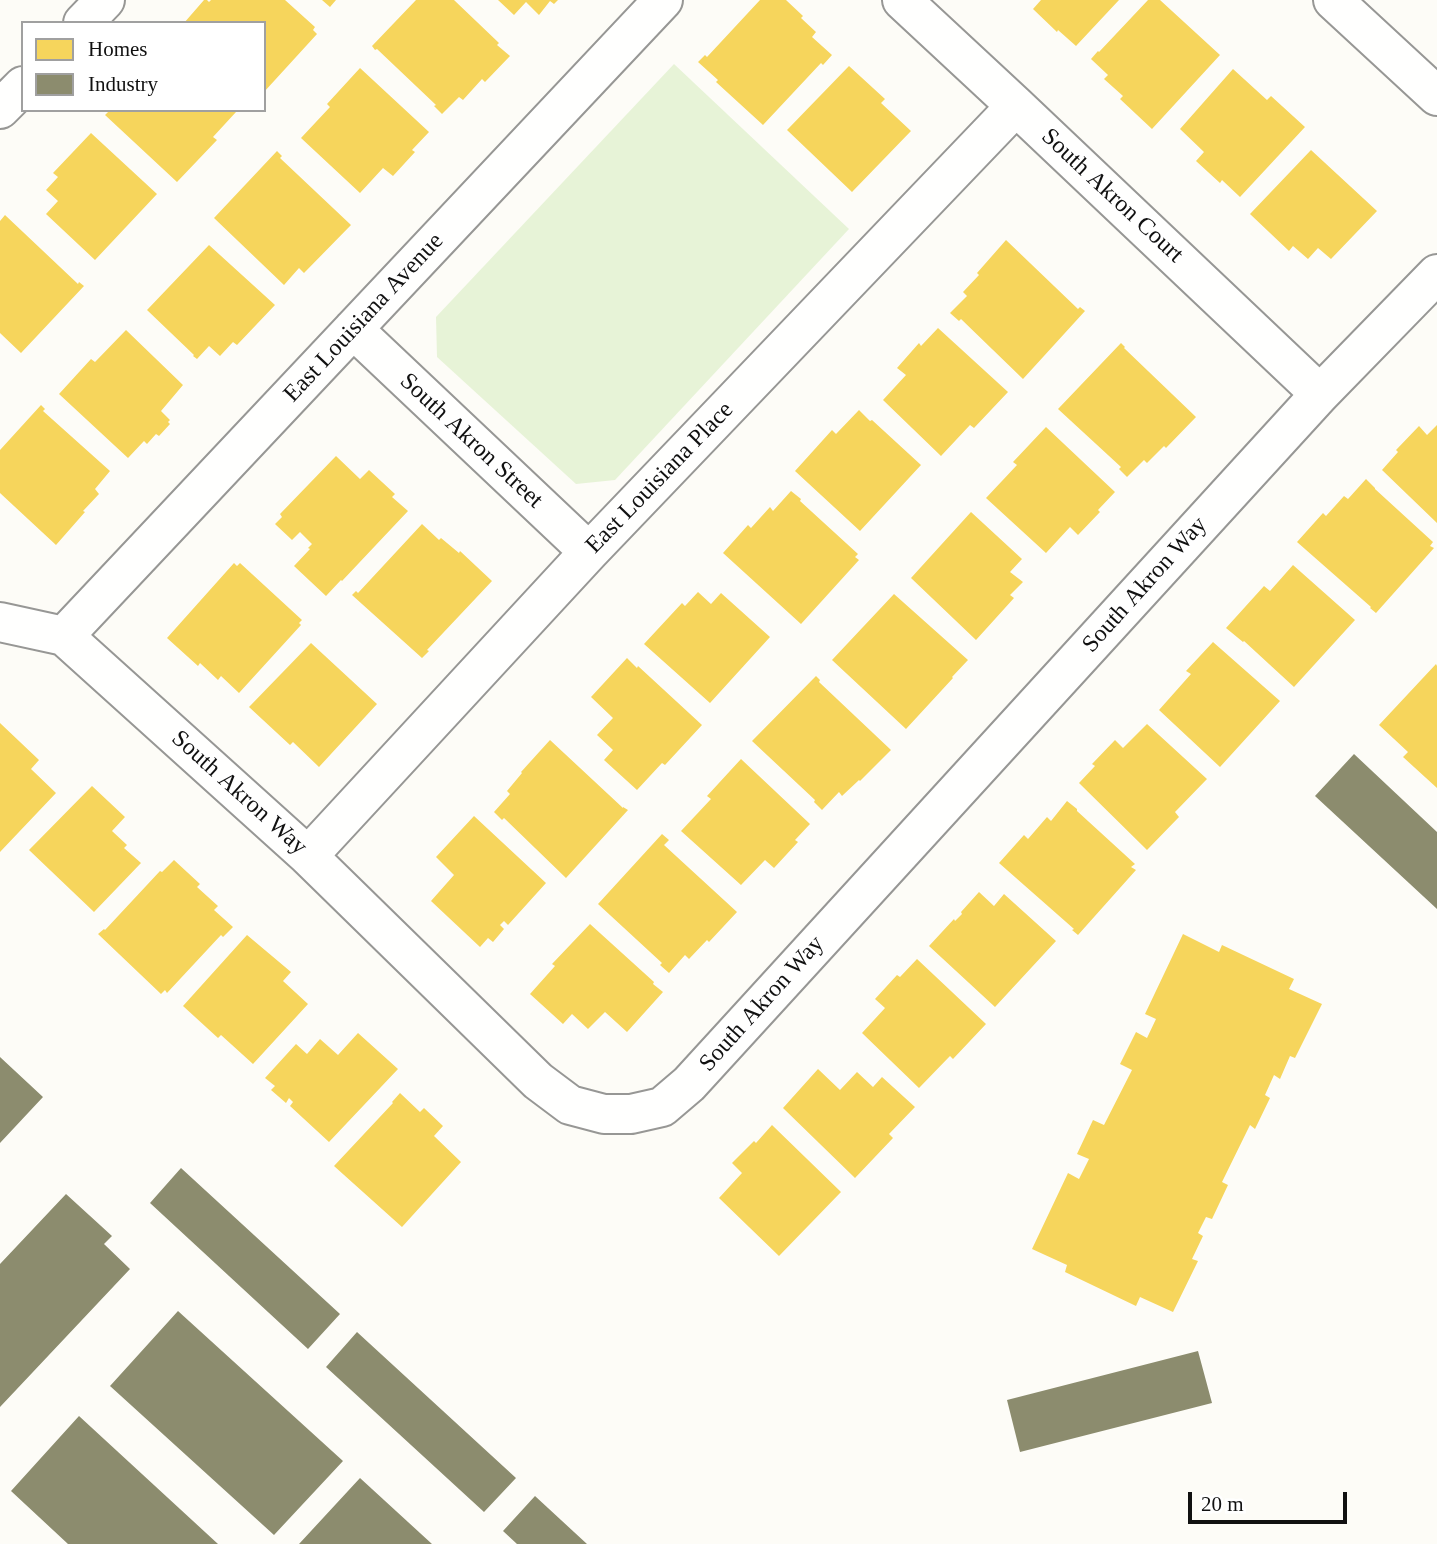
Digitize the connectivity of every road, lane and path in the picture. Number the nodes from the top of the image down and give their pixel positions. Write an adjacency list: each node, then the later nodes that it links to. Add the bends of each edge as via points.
1 (105, 0): 5 (street)
2 (663, 0): 11 (street, East Louisiana Avenue)
3 (902, 0): 8 (street, South Akron Court)
4 (1333, 0): 7 (street)
5 (85, 21)
6 (21, 88): 9 (street)
7 (1437, 96)
8 (1016, 106): 12 (street, South Akron Court); 13 (street, East Louisiana Place)
9 (0, 110)
10 (1437, 274): 12 (street, South Akron Way)
11 (353, 329): 13 (street, South Akron Street); 15 (street, East Louisiana Avenue)
12 (1320, 394): 16 (street, South Akron Way, via 689,1084 662,1107 604,1114 570,1105 538,1081)
13 (589, 552): 16 (street, East Louisiana Place)
14 (0, 622): 15 (street)
15 (64, 635): 16 (street, South Akron Way)
16 (308, 856)

